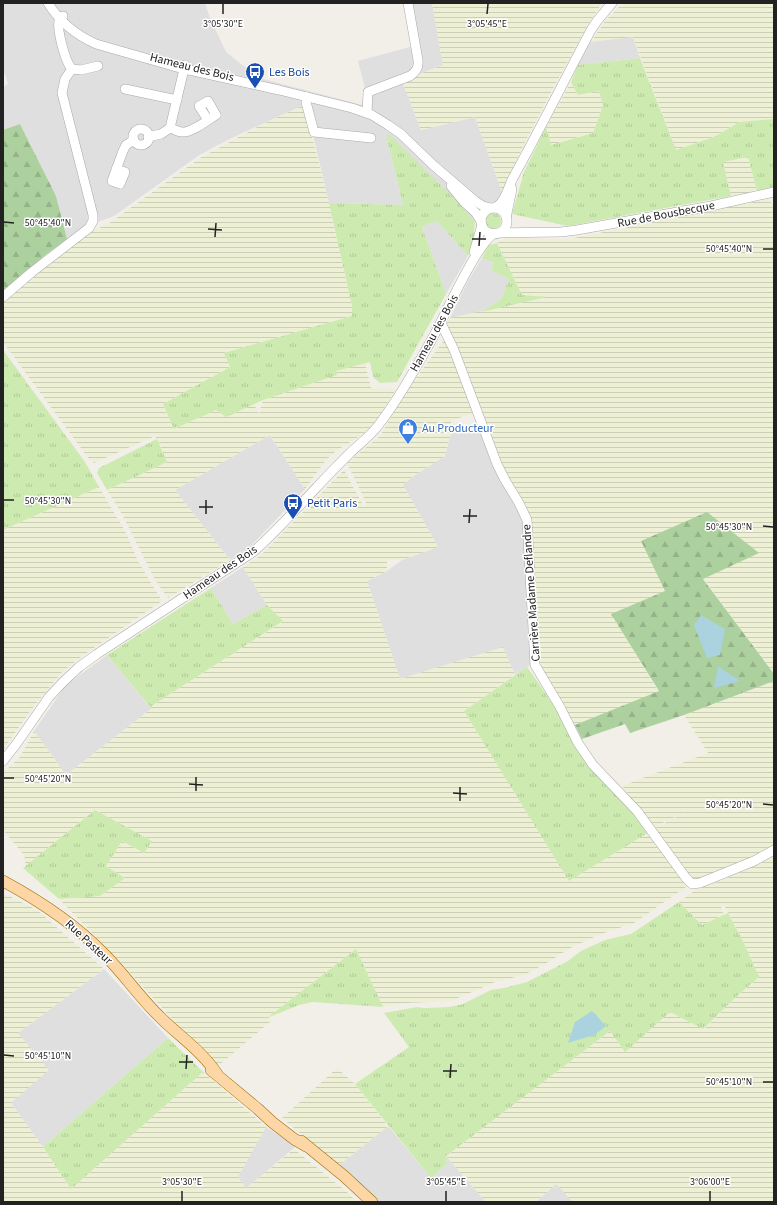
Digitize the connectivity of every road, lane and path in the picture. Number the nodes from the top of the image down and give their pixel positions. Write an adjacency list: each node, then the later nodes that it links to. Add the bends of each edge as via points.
1 (48, 3): 5 (street, Hameau des Bois)
2 (52, 3): 5 (street, Hameau des Bois)
3 (408, 3): 12 (street, via 418,60 417,69 410,76 368,92)
4 (612, 3): 16 (street, via 591,30)
5 (62, 17): 7 (street, Hameau des Bois, via 110,48); 8 (street, via 58,24 59,30 67,62)
6 (98, 66): 8 (street, via 81,70)
7 (184, 67): 10 (street, Hameau des Bois); 11 (street)
8 (72, 69): 26 (street, via 65,79 62,93 90,200 93,221 89,228)
9 (125, 89): 11 (street)
10 (307, 97): 12 (street, Hameau des Bois); 15 (street, via 314,132)
11 (177, 100): 14 (street)
12 (367, 114): 17 (street, Hameau des Bois, via 393,128)
13 (208, 120): 14 (street, via 188,132)
14 (170, 128): 18 (street, via 161,134 148,137 146,143 138,144 134,140 124,148)
15 (372, 138)
16 (522, 162): 20 (street, via 501,203); 21 (street)
17 (432, 164): 20 (street, Hameau des Bois, via 475,201); 22 (street, Hameau des Bois, via 478,216)
18 (116, 169)
19 (774, 192): 23 (street, Rue de Bousbecque, via 697,209)
20 (493, 208): 21 (street, via 502,211); 22 (street, via 484,213)
21 (506, 219): 23 (street, Rue de Bousbecque, via 513,225); 24 (street, via 505,227)
22 (481, 223): 24 (street, via 488,232); 25 (street, Hameau des Bois, via 478,240)
23 (557, 232): 24 (street, Rue de Bousbecque)
24 (497, 233): 25 (street, Hameau des Bois, via 484,242)
25 (464, 277): 27 (street, Hameau des Bois)
26 (3, 297)
27 (441, 323): 28 (street, Hameau des Bois, via 376,427 269,536 246,556 79,667 49,697); 29 (street, Carrière Madame Deflandre, via 454,350 497,464 527,520 535,665 578,743 593,764 637,811 692,884 754,861)
28 (3, 761)
29 (774, 850)
30 (3, 881): 31 (main road, Rue Pasteur, via 43,904 83,934 110,960 196,1058 272,1122 344,1176)
31 (372, 1202)

